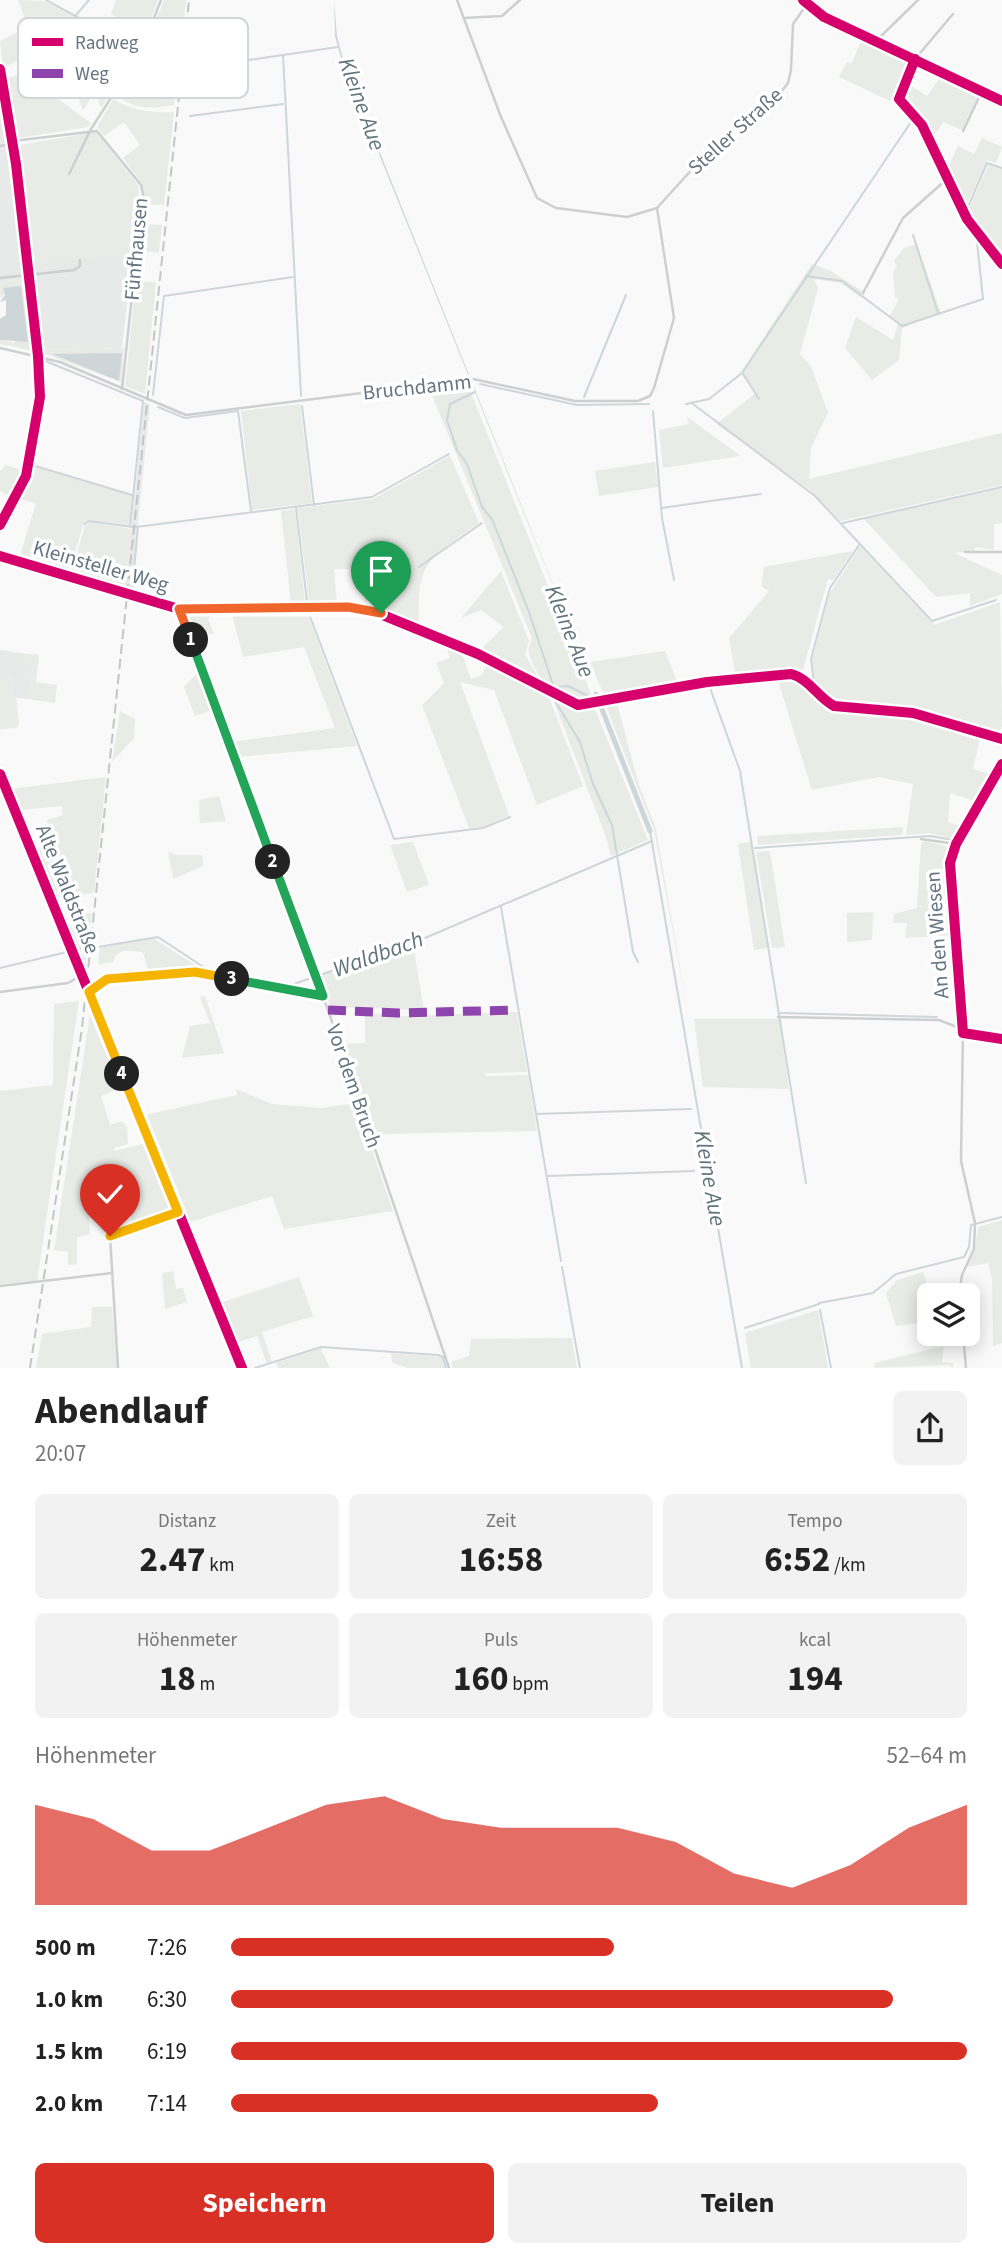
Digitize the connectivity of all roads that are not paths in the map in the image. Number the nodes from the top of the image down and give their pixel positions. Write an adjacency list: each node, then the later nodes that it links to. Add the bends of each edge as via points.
1 (161, 0): 7 (street)
2 (457, 0): 8 (street)
3 (520, 0): 8 (street, via 502,16)
4 (918, 0): 9 (street)
5 (805, 2): 9 (street, via 824,17); 21 (street, Steller Straße, via 793,24 788,83 778,96 715,144)
6 (953, 14): 10 (street)
7 (154, 18)
8 (464, 18): 21 (street, via 501,117 541,203 627,217)
9 (875, 42): 10 (street)
10 (915, 60): 12 (street); 20 (street, via 899,99 922,125)
11 (0, 69): 17 (street)
12 (981, 92): 14 (street); 16 (street)
13 (111, 98): 15 (street)
14 (1002, 101)
15 (91, 129): 17 (street); 19 (street); 30 (street, Fünfhausen, via 137,179 143,194)
16 (963, 131)
17 (12, 142): 18 (street); 23 (street)
18 (0, 146)
19 (69, 174)
20 (948, 178): 24 (street, via 972,225); 27 (street, via 903,218)
21 (657, 208): 30 (street, Bruchdamm, via 674,318 654,388 650,396 638,401 584,402 473,379 192,415)
22 (80, 260): 25 (street, via 74,270)
23 (27, 264)
24 (1002, 264)
25 (0, 278)
26 (29, 279): 29 (street)
27 (863, 293)
28 (0, 348): 29 (street, Bruchdamm)
29 (38, 356): 30 (street, Bruchdamm); 31 (street, via 40,397 34,442 26,476)
30 (122, 389)
31 (0, 525)
32 (965, 552): 33 (street)
33 (1002, 552)
34 (0, 556): 35 (street, Kleinsteller Weg)
35 (179, 609): 36 (street, Kleinsteller Weg, via 348,607 381,613 478,654); 44 (street, Vor dem Bruch)
36 (551, 692)
37 (1002, 764): 40 (street, An den Wiesen)
38 (0, 774): 41 (street, Alte Waldstraße)
39 (921, 839): 40 (street)
40 (956, 844): 46 (street, An den Wiesen, via 950,863)
41 (82, 975): 42 (street, via 68,983); 43 (street, Alte Waldstraße)
42 (0, 992)
43 (89, 992): 44 (street, via 107,979 195,972); 49 (street, Alte Waldstraße)
44 (323, 996): 57 (street, Vor dem Bruch)
45 (780, 1017): 46 (street, An den Wiesen, via 939,1020)
46 (963, 1031): 47 (street); 52 (street, An den Wiesen, via 961,1161 975,1224 974,1249)
47 (1002, 1039)
48 (105, 1212): 50 (street, via 106,1235)
49 (178, 1212): 50 (street); 56 (street, Alte Waldstraße)
50 (110, 1236): 51 (street)
51 (112, 1273): 53 (street); 55 (street)
52 (960, 1283)
53 (0, 1286)
54 (964, 1346): 58 (street)
55 (118, 1368)
56 (242, 1368)
57 (449, 1368)
58 (966, 1368)

